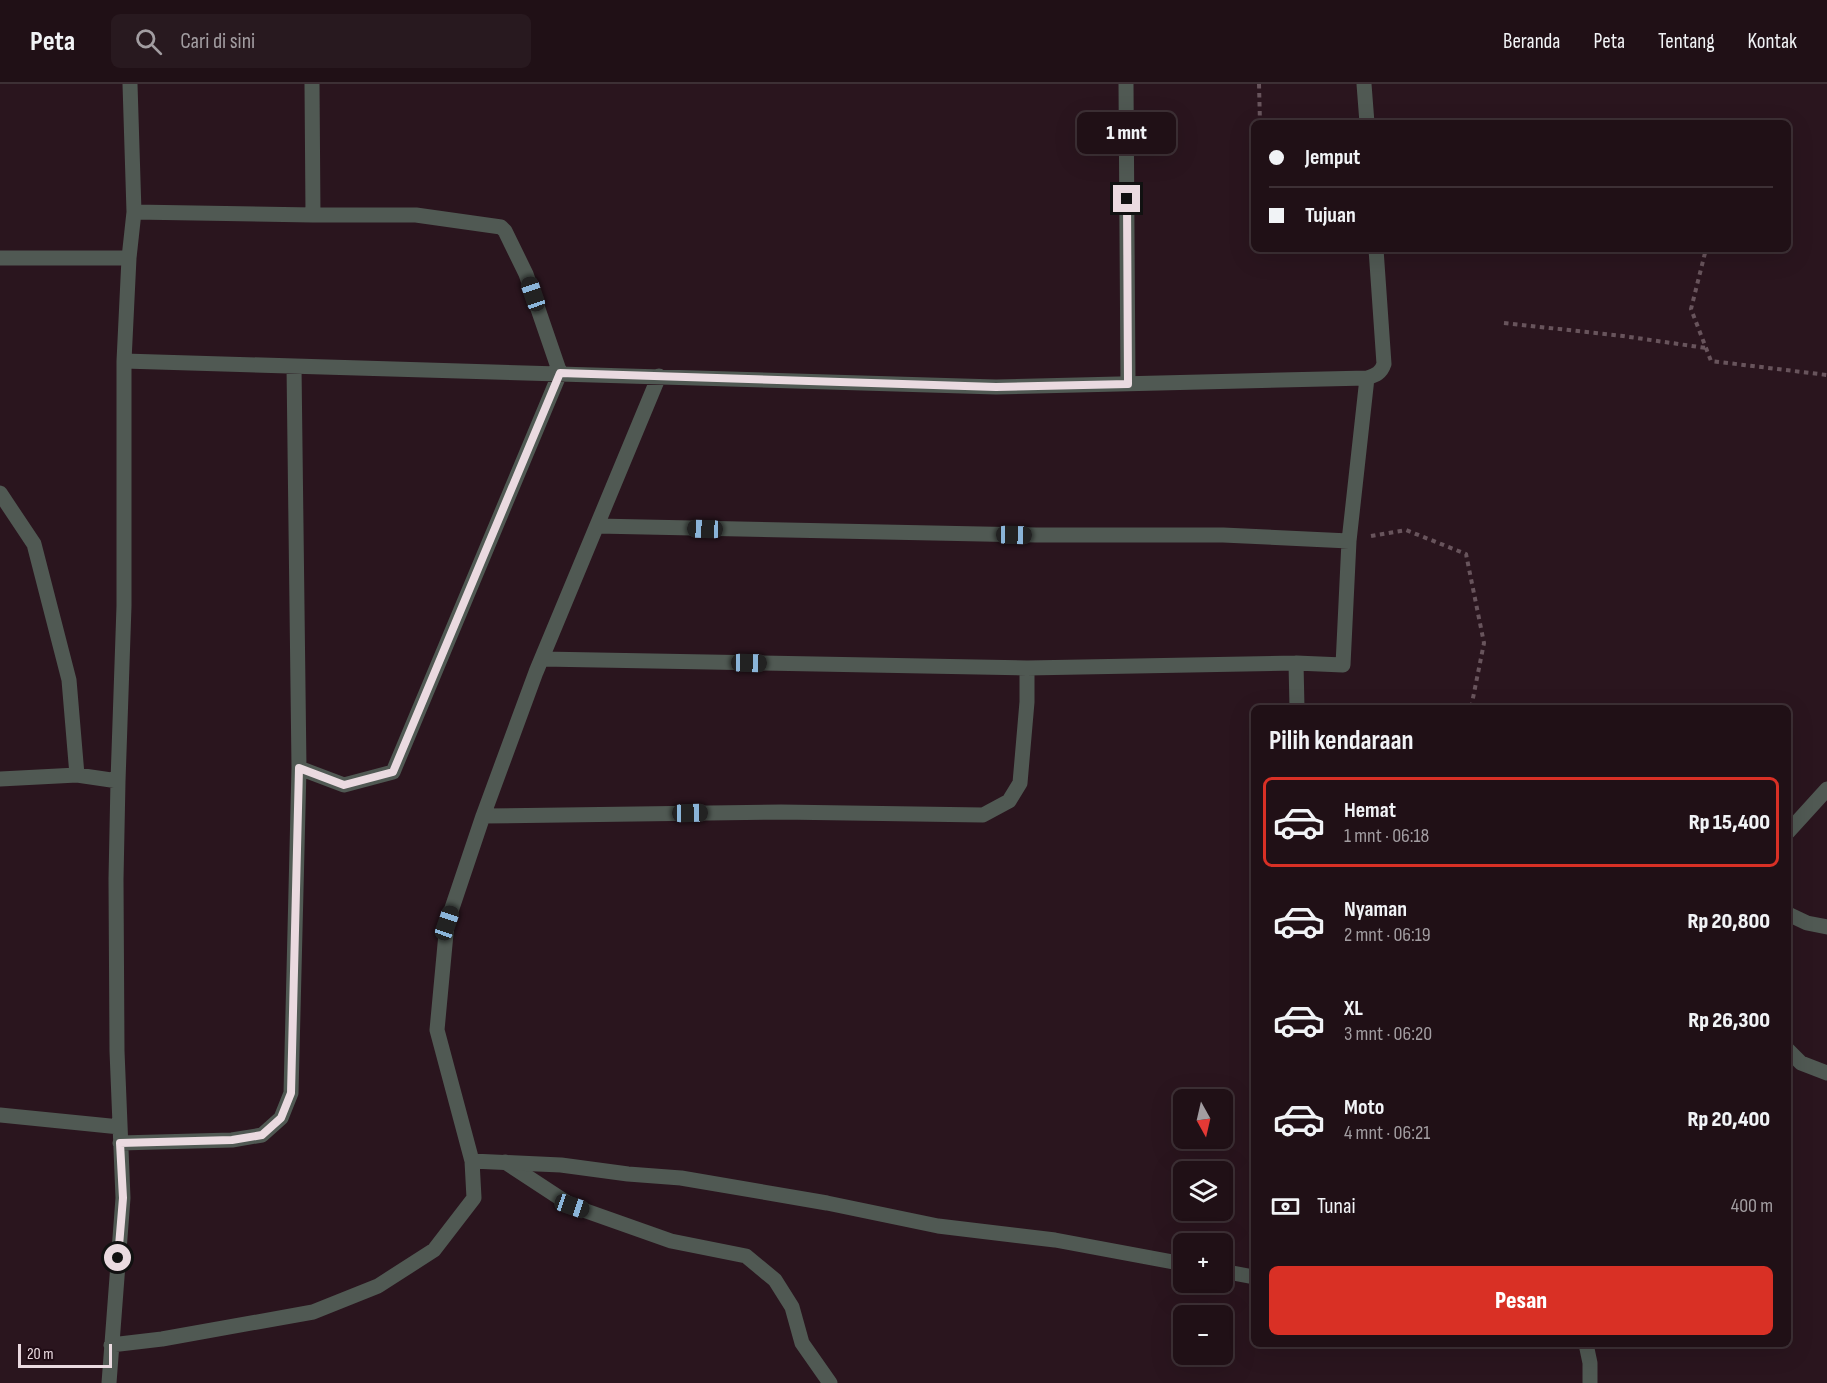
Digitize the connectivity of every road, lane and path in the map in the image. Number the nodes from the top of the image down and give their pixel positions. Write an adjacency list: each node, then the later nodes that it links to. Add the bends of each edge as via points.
1 (130, 84): 8 (street)
2 (312, 84): 9 (street)
3 (1126, 84): 22 (street)
4 (1259, 84): 6 (path)
5 (1364, 84): 7 (street)
6 (1260, 120)
7 (1367, 120)
8 (134, 212): 9 (street); 13 (street)
9 (313, 215): 18 (street, via 416,215 501,227 526,274)
10 (1376, 252): 21 (street, via 1384,364 1377,374)
11 (1705, 253): 15 (path, via 1692,309)
12 (0, 258): 13 (street)
13 (129, 258): 16 (street)
14 (1504, 323): 15 (path)
15 (1706, 348): 19 (path, via 1711,361)
16 (124, 361): 17 (street); 34 (street, via 124,606)
17 (294, 366): 18 (street); 31 (street)
18 (560, 373): 20 (street); 31 (street, via 393,772 344,785)
19 (1827, 375)
20 (659, 376): 22 (street, via 996,387); 24 (street)
21 (1367, 378): 22 (street); 25 (street)
22 (1128, 384)
23 (0, 493): 32 (street, via 34,544 69,680)
24 (597, 526): 25 (street, via 1036,536 1223,535); 26 (street)
25 (1349, 541): 27 (street, via 1343,665); 30 (path, via 1407,530 1466,554 1484,643)
26 (542, 659): 28 (street); 36 (street)
27 (1296, 663): 28 (street); 29 (street)
28 (1027, 668): 36 (street, via 1020,783 1009,801 982,815 781,812)
29 (1297, 705)
30 (1473, 705)
31 (299, 768): 44 (street, via 291,1093 281,1118 262,1135 232,1140)
32 (77, 775): 33 (street); 34 (street)
33 (0, 778)
34 (118, 782): 43 (street)
35 (1827, 789): 37 (street)
36 (483, 816): 45 (street, via 447,923 437,1030)
37 (1791, 829)
38 (1791, 915): 39 (street)
39 (1827, 927)
40 (1791, 1053): 41 (street, via 1801,1063)
41 (1827, 1073)
42 (0, 1115): 43 (street)
43 (120, 1127): 44 (street)
44 (120, 1143): 50 (street, via 123,1198)
45 (472, 1161): 46 (street); 50 (street, via 474,1198 456,1223 434,1250 378,1286 313,1312)
46 (505, 1162): 47 (street, via 681,1178 938,1226 1055,1240); 53 (street, via 572,1206 671,1241 746,1256 775,1280 792,1307 802,1344)
47 (1173, 1262)
48 (1233, 1273): 49 (street)
49 (1251, 1276)
50 (111, 1346): 52 (street)
51 (1587, 1347): 54 (street)
52 (109, 1383)
53 (830, 1383)
54 (1590, 1383)

